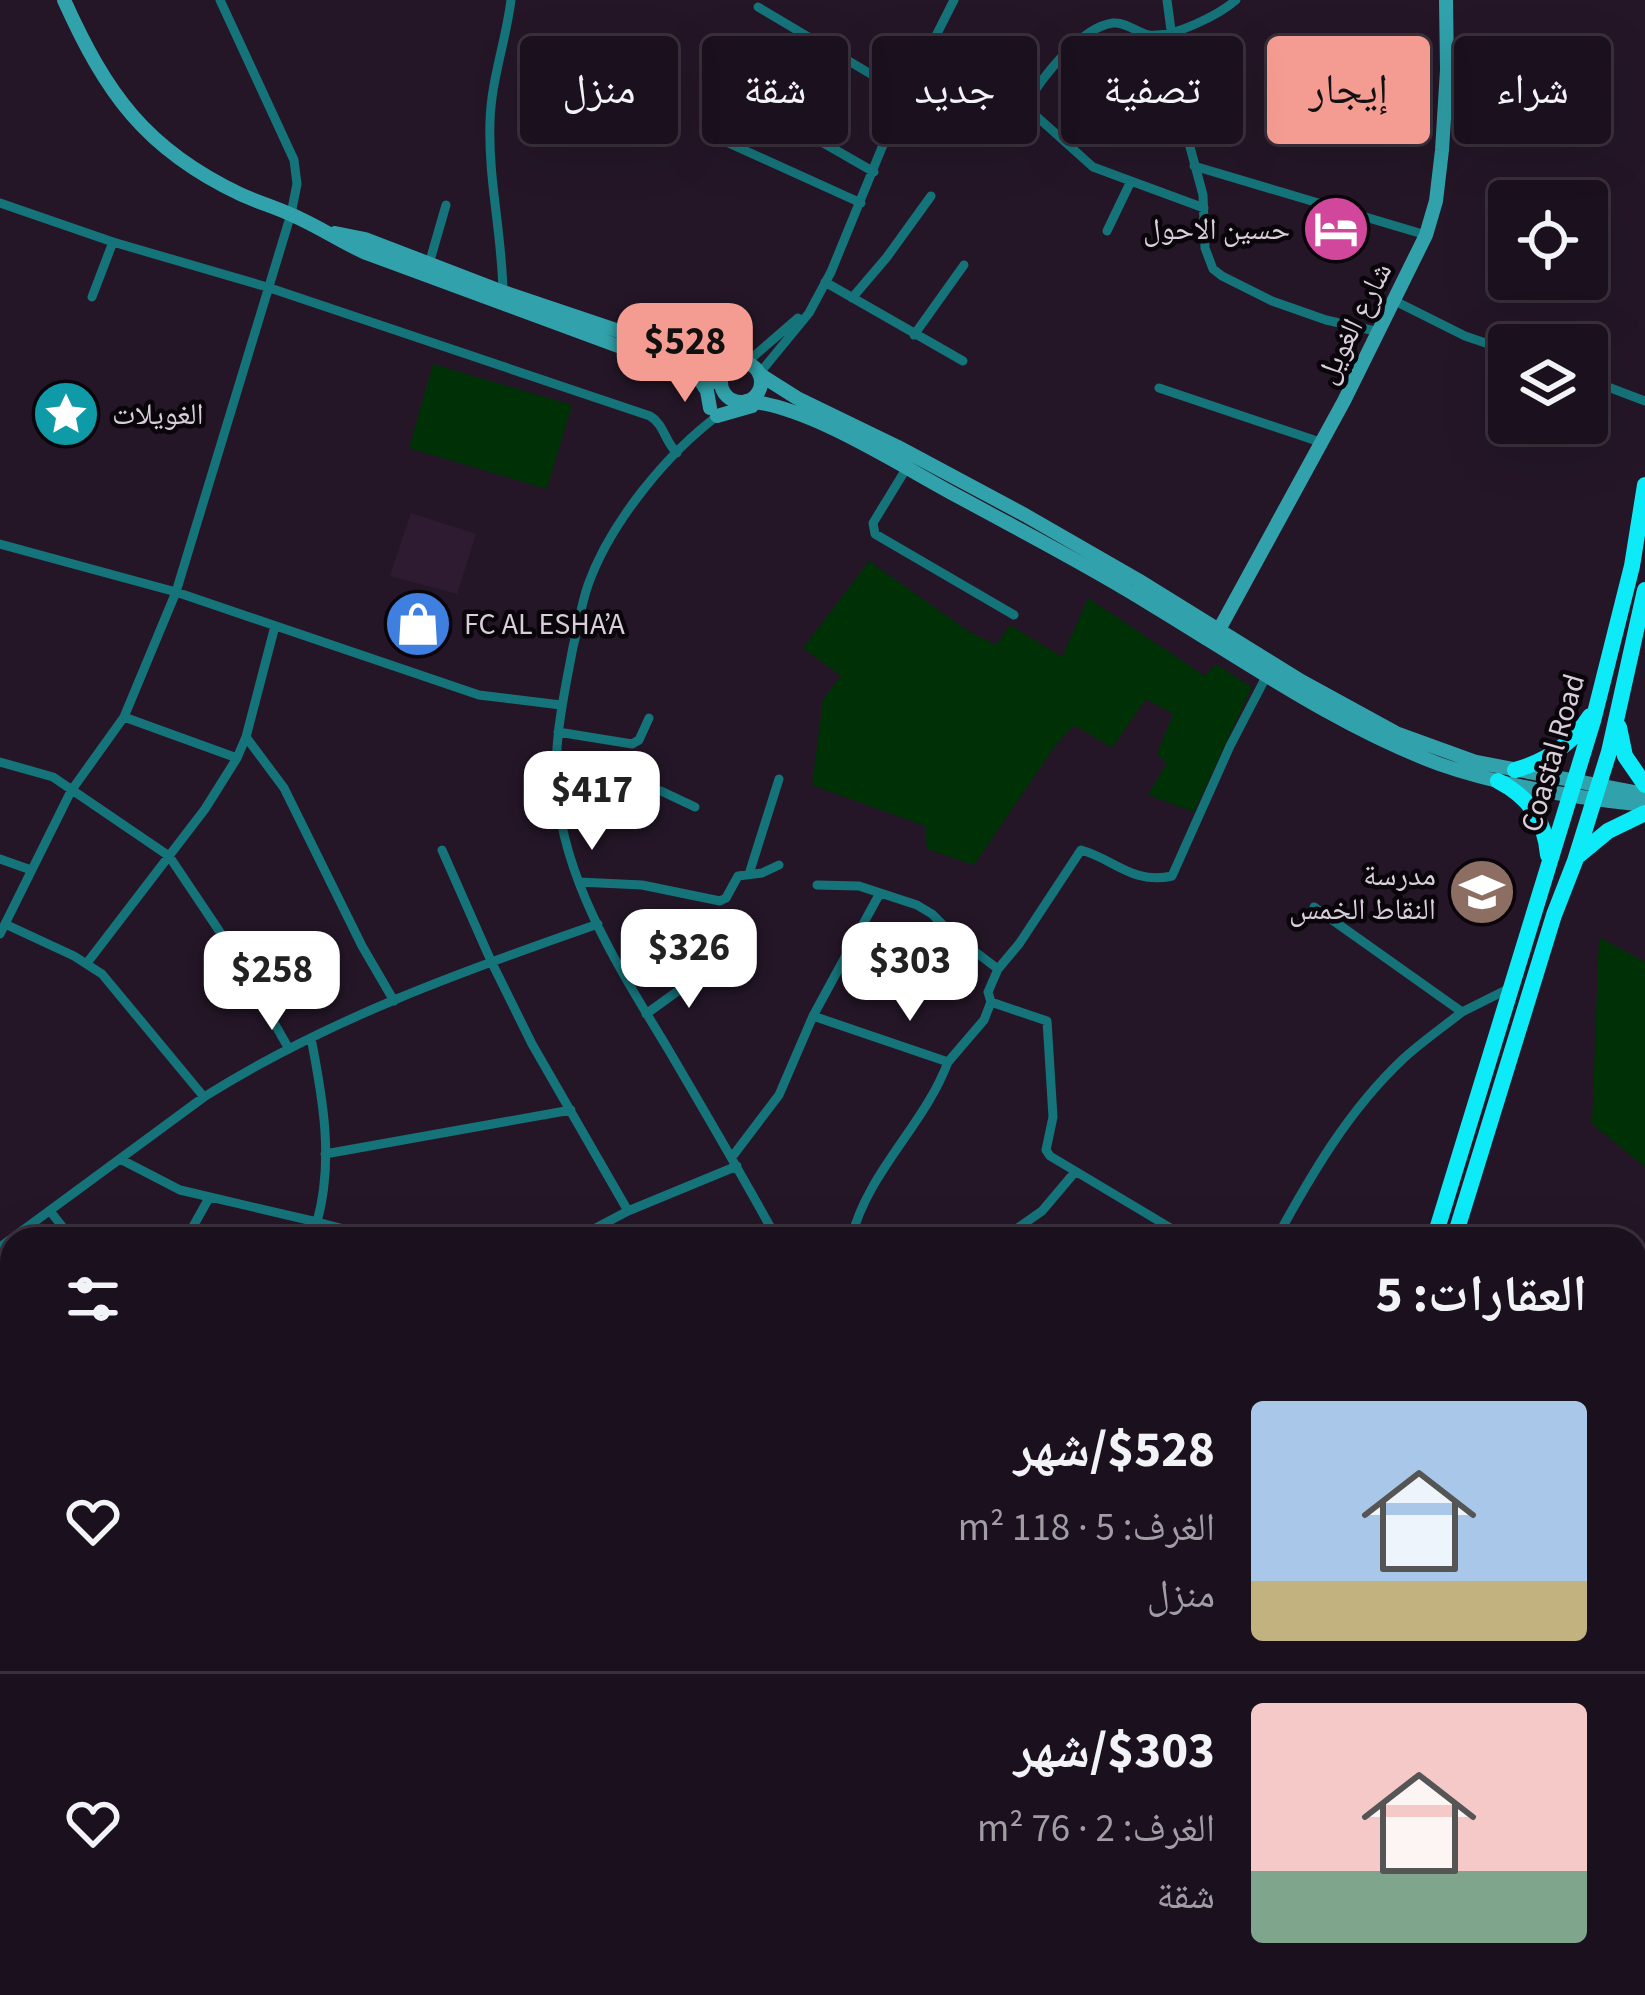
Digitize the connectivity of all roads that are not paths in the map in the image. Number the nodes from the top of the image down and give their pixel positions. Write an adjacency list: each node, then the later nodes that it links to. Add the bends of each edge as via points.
1 (64, 0): 25 (street, via 110,86 148,133 200,172)
2 (220, 0): 25 (street, via 294,160)
3 (511, 0): 34 (street, via 490,118)
4 (954, 0): 10 (street)
5 (1167, 0): 9 (street)
6 (1236, 0): 9 (street)
7 (1446, 0): 28 (street, شارع الغويل, via 1442,150)
8 (758, 8): 11 (street)
9 (1172, 31): 12 (street, via 1150,35 1120,23 1098,29); 17 (street)
10 (936, 36)
11 (872, 75)
12 (1037, 90)
13 (1037, 117): 19 (street, via 1093,167)
14 (731, 144): 21 (street)
15 (825, 144): 18 (street)
16 (885, 144): 18 (street)
17 (1194, 166): 24 (street); 28 (street)
18 (874, 172): 21 (street)
19 (1132, 181): 24 (street); 26 (street)
20 (932, 196): 36 (street)
21 (861, 202): 32 (street)
22 (0, 203): 29 (street)
23 (446, 205): 30 (street)
24 (1204, 208): 39 (street, via 1207,259 1222,277 1326,320)
25 (291, 214): 27 (street); 33 (street)
26 (1107, 231)
27 (330, 233): 30 (street); 45 (street, via 416,273)
28 (1426, 236): 38 (street, شارع الغويل)
29 (113, 242): 33 (street); 35 (street)
30 (428, 264): 34 (street)
31 (964, 265): 40 (street)
32 (825, 283): 36 (street); 37 (street)
33 (267, 286): 54 (street, via 650,416); 59 (street)
34 (503, 292): 43 (street)
35 (92, 296)
36 (852, 298): 40 (street)
37 (814, 301): 43 (street); 44 (street)
38 (1395, 301): 39 (street, شارع الغويل); 41 (street)
39 (1380, 332): 53 (street, شارع الغويل)
40 (914, 335): 42 (street)
41 (1488, 344)
42 (963, 361)
43 (738, 364): 44 (street); 46 (street, via 723,373)
44 (763, 369): 49 (street, via 758,390); 61 (street, via 778,388 994,497)
45 (698, 376): 46 (street); 52 (street)
46 (721, 386): 49 (street); 52 (street)
47 (1608, 387): 50 (street)
48 (1159, 388): 53 (street)
49 (743, 401): 51 (street); 52 (street)
50 (1645, 401)
51 (768, 404): 52 (street); 55 (street)
52 (713, 412): 54 (street)
53 (1320, 442): 60 (street, شارع الغويل)
54 (681, 449): 68 (street, via 616,526 592,573)
55 (906, 469): 62 (street, via 873,523 875,534); 64 (street)
56 (1645, 485): 67 (highway, Coastal Road)
57 (0, 544): 59 (street)
58 (1645, 590): 69 (highway, Coastal Road)
59 (176, 592): 63 (street); 70 (street)
60 (1231, 608): 61 (street); 64 (street, شارع الغويل); 65 (street)
61 (1193, 614): 64 (street)
62 (1015, 615)
63 (275, 626): 68 (street, via 479,695); 73 (street)
64 (1216, 636): 65 (street); 66 (street)
65 (1236, 641): 76 (street, via 1396,734)
66 (1267, 675): 79 (street, via 1390,743); 103 (street, via 1172,877 1128,874 1081,850)
67 (1598, 699): 76 (highway, via 1563,747); 81 (highway, Coastal Road)
68 (561, 705): 72 (street)
69 (1619, 711): 80 (highway, via 1625,756); 83 (highway, Coastal Road)
70 (124, 716): 74 (street); 82 (street)
71 (649, 718): 72 (street, via 632,744)
72 (558, 732): 77 (street)
73 (246, 737): 74 (street); 106 (street, via 284,788)
74 (237, 758): 88 (street)
75 (0, 762): 82 (street)
76 (1516, 770): 81 (street)
77 (556, 778): 85 (street, via 661,791); 95 (street)
78 (779, 779): 94 (street)
79 (1498, 781): 81 (street); 93 (highway, via 1535,811 1547,840)
80 (1645, 784)
81 (1573, 787): 83 (street); 93 (highway, Coastal Road)
82 (71, 791): 88 (street); 92 (street)
83 (1597, 792): 84 (street); 86 (street); 90 (highway, Coastal Road)
84 (1645, 794)
85 (695, 807)
86 (1645, 809): 90 (highway)
87 (442, 850): 101 (street)
88 (169, 856): 102 (street); 112 (street)
89 (0, 859): 92 (street)
90 (1575, 861): 136 (highway, Coastal Road)
91 (779, 865): 94 (street)
92 (31, 870): 100 (street)
93 (1546, 872): 105 (highway, Coastal Road)
94 (749, 874): 95 (street, via 714,902 642,885)
95 (579, 882): 99 (street)
96 (817, 885): 97 (street)
97 (880, 893): 103 (street, via 926,909); 110 (street)
98 (1314, 908): 108 (street)
99 (598, 924): 101 (street); 109 (street)
100 (3, 929): 102 (street)
101 (491, 961): 106 (street); 115 (street)
102 (87, 963): 114 (street)
103 (998, 969): 107 (street)
104 (704, 972): 109 (street)
105 (1510, 988): 108 (street); 135 (highway, Coastal Road)
106 (394, 1001): 111 (street)
107 (991, 1002): 113 (street, via 980,1028); 119 (street, via 1047,1022 1053,1117 1046,1150)
108 (1462, 1012): 134 (street, via 1366,1099)
109 (646, 1013): 118 (street)
110 (813, 1016): 113 (street); 118 (street, via 778,1095)
111 (311, 1038): 112 (street); 116 (street)
112 (290, 1049): 114 (street)
113 (948, 1062): 131 (street)
114 (204, 1097): 117 (street)
115 (571, 1110): 116 (street); 122 (street)
116 (325, 1154): 123 (street)
117 (120, 1159): 120 (street); 121 (street)
118 (734, 1162): 122 (street); 130 (street)
119 (1075, 1172): 132 (street); 133 (street)
120 (209, 1198): 123 (street); 126 (street)
121 (50, 1211): 124 (street); 125 (street)
122 (628, 1211): 129 (street)
123 (317, 1222): 127 (street); 128 (street)
124 (28, 1227)
125 (58, 1227)
126 (193, 1227)
127 (315, 1227)
128 (336, 1227)
129 (598, 1227)
130 (770, 1227)
131 (855, 1227)
132 (1019, 1227)
133 (1167, 1227)
134 (1283, 1227)
135 (1438, 1227)
136 (1458, 1227)

